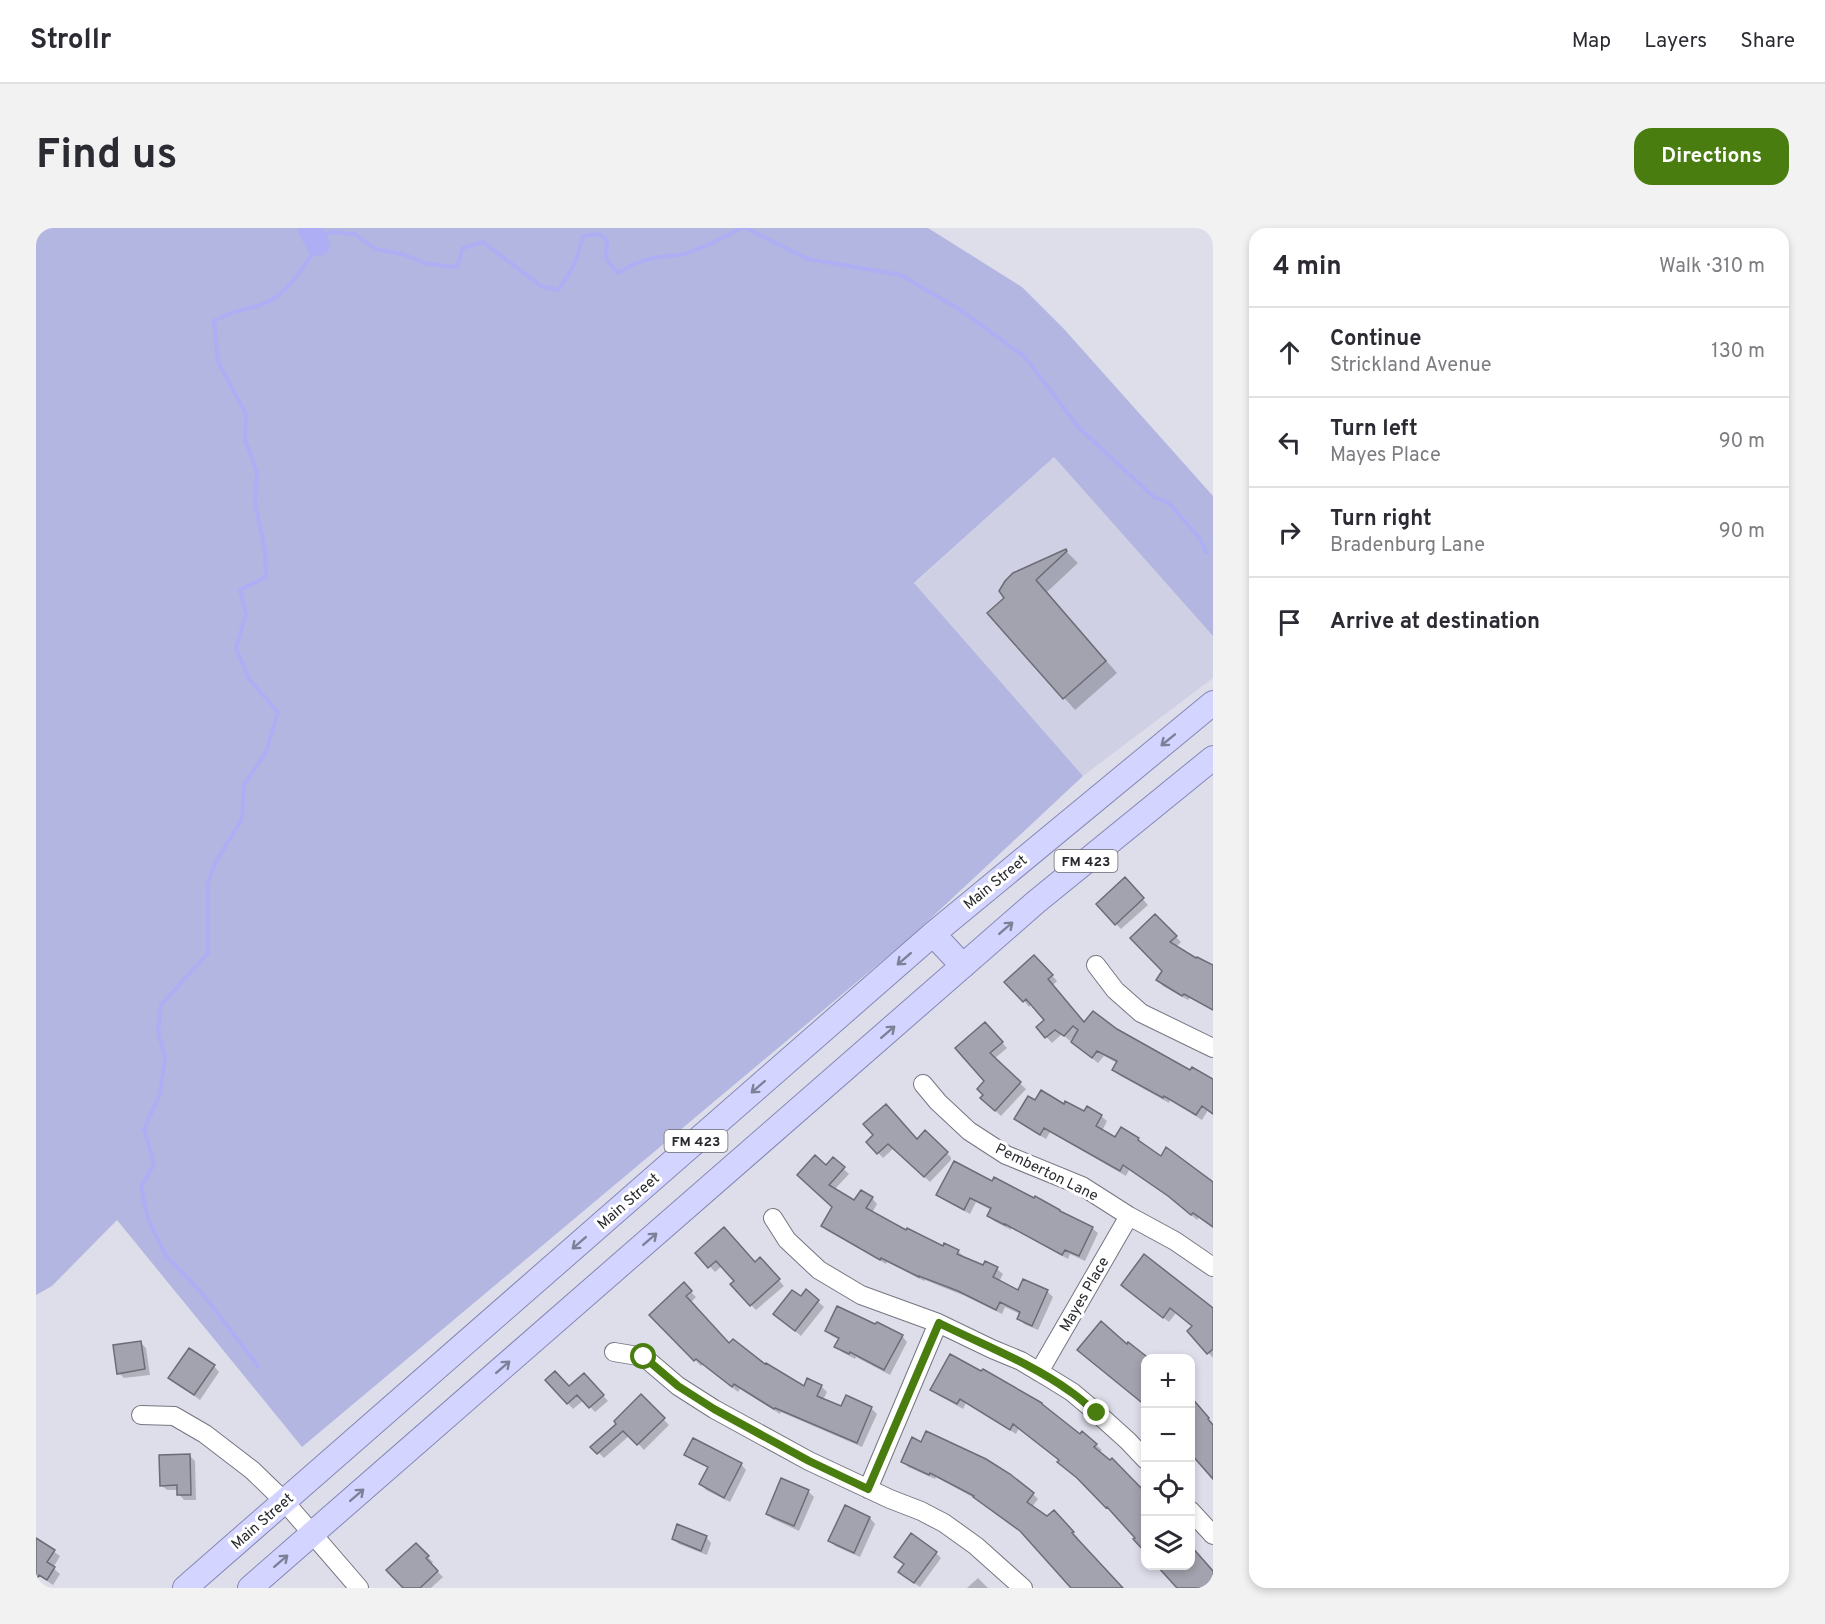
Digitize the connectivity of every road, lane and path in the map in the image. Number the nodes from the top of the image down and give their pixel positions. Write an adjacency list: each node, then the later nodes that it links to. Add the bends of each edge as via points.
1 (1213, 703): 3 (main road, Main Street / FM 423, one-way to 3)
2 (1213, 758): 5 (main road, FM 423, one-way to 2)
3 (933, 934): 5 (main road); 17 (main road, Main Street / FM 423, one-way to 17)
4 (1096, 965): 6 (street, via 1115,990 1142,1013)
5 (963, 966): 19 (main road, FM 423, one-way to 5)
6 (1213, 1048)
7 (923, 1084): 8 (street, Pemberton Lane, via 969,1131 1006,1155 1082,1186)
8 (1130, 1216): 10 (street, Pemberton Lane); 13 (street, Mayes Place)
9 (772, 1218): 11 (street, via 787,1240 819,1270 861,1296)
10 (1213, 1267)
11 (939, 1323): 13 (street); 16 (street)
12 (614, 1352): 16 (street, via 644,1357 678,1386 714,1409)
13 (1039, 1372): 15 (street, via 1072,1392)
14 (141, 1415): 17 (street, via 174,1416 205,1434)
15 (1141, 1455)
16 (868, 1489): 24 (street, via 944,1523)
17 (284, 1501): 19 (street); 21 (main road, Main Street / FM 423)
18 (1195, 1515): 20 (street)
19 (312, 1534): 22 (main road, FM 423, one-way to 19); 23 (street)
20 (1213, 1535)
21 (185, 1588)
22 (250, 1588)
23 (359, 1588)
24 (1023, 1588)

